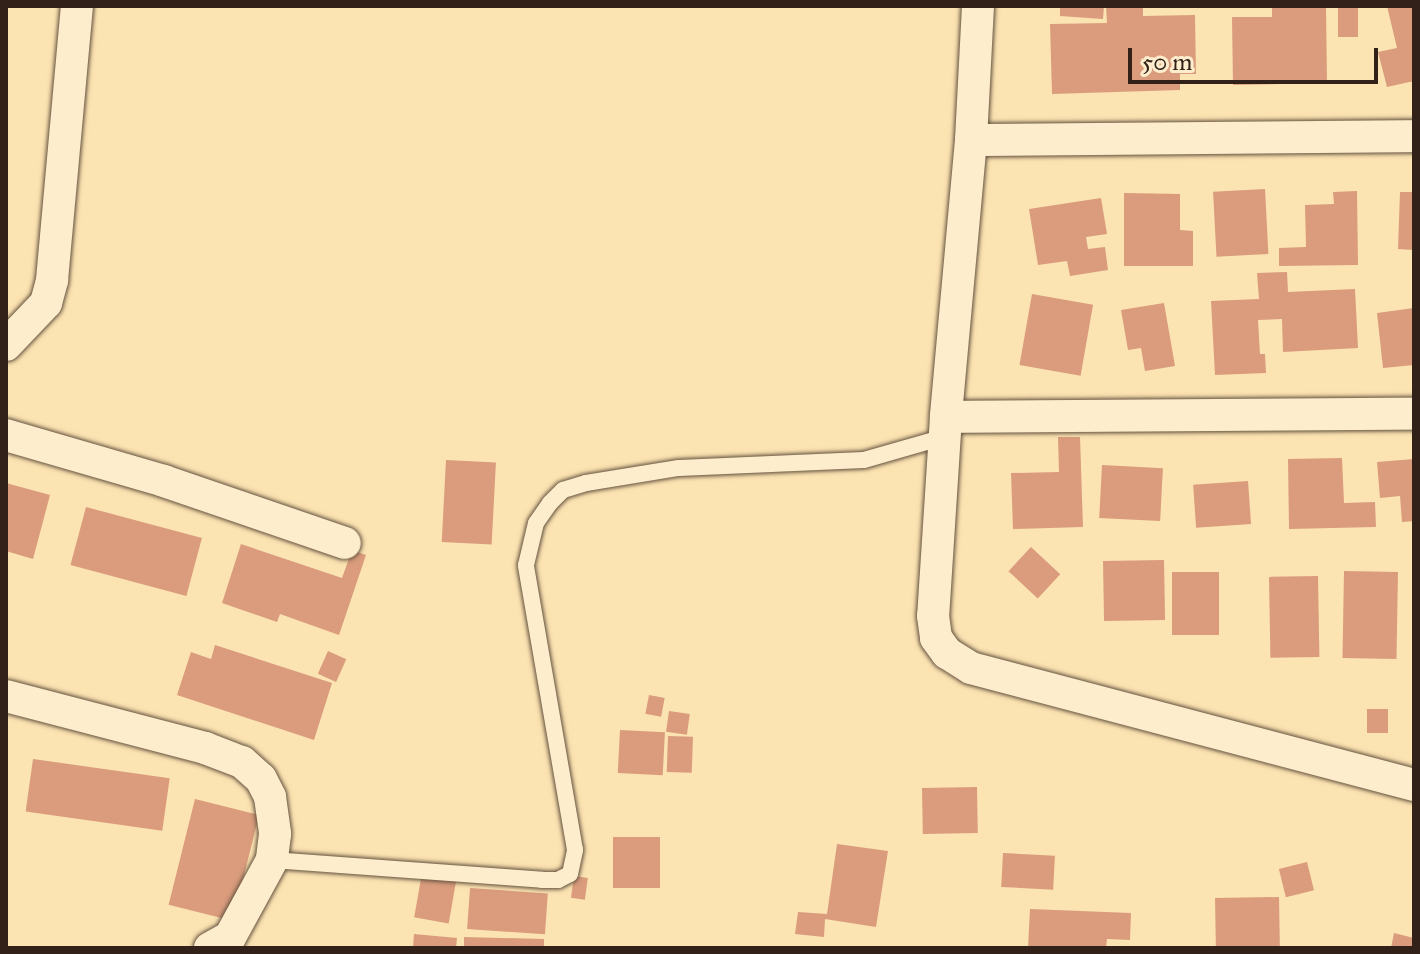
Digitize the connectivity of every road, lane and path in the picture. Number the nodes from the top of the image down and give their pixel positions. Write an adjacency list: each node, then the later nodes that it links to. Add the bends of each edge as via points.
1 (77, 6): 5 (street, via 52,280 46,303)
2 (978, 6): 4 (street)
3 (1414, 136): 4 (street)
4 (971, 140): 7 (street)
5 (6, 345)
6 (1414, 414): 7 (street)
7 (945, 427): 11 (street, via 933,616 936,638 947,653 971,668); 12 (lane, via 904,451 864,460 679,468 586,483 563,490 550,503 536,523 526,565 575,850 570,874 542,880)
8 (6, 435): 9 (street)
9 (345, 543)
10 (6, 696): 12 (street, via 156,733 242,762 261,779 270,797)
11 (1414, 785)
12 (272, 860): 13 (street, via 230,937)
13 (210, 948)

